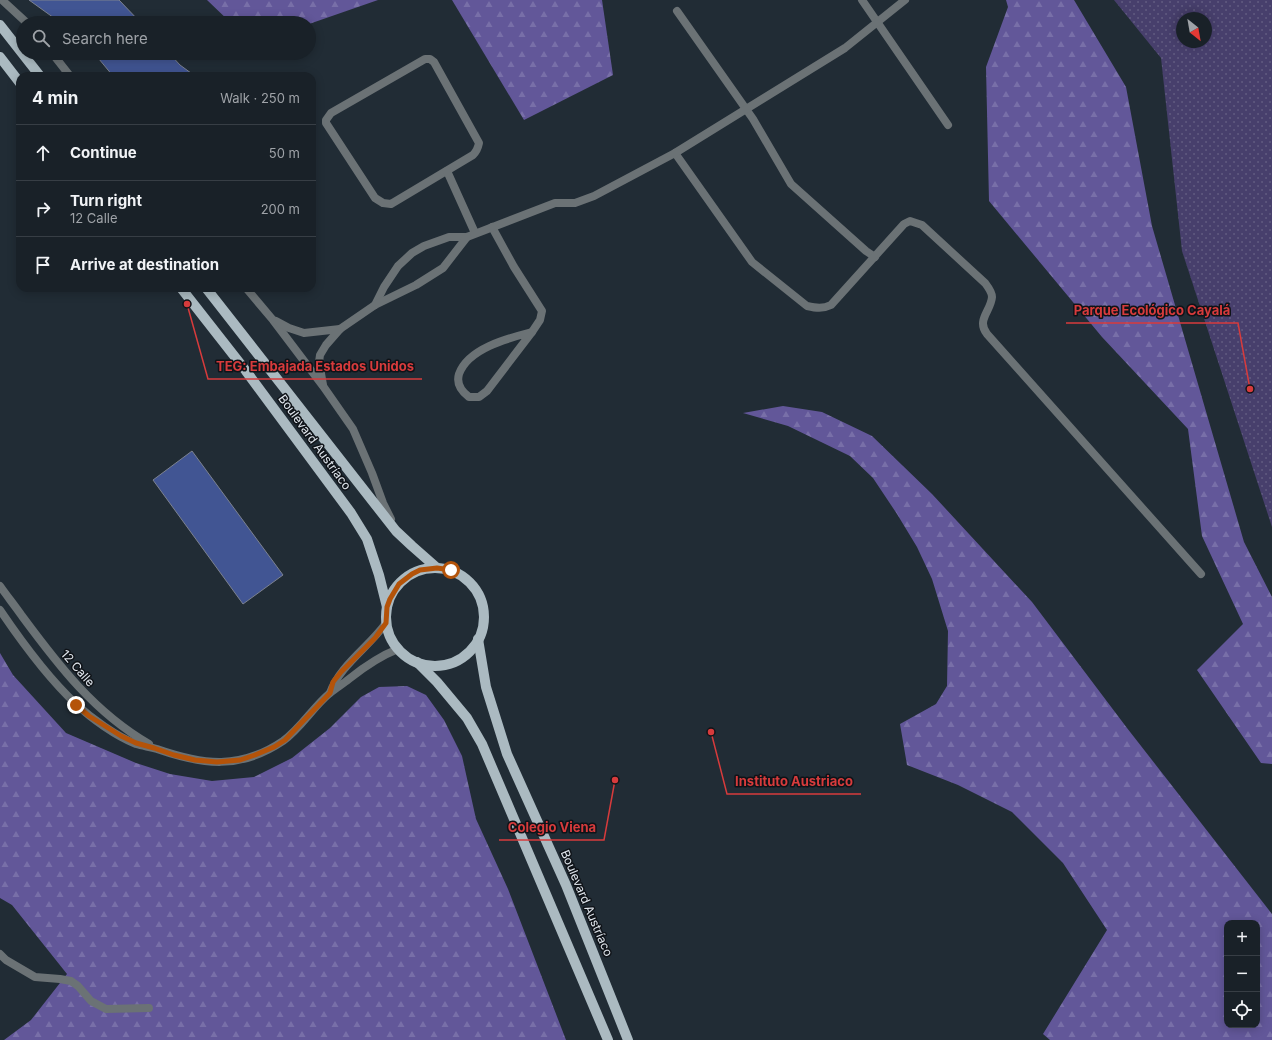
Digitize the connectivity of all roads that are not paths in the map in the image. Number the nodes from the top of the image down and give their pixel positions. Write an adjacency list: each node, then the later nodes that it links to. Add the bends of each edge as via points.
1 (2, 0): 5 (street)
2 (862, 0): 6 (street)
3 (905, 0): 6 (street)
4 (677, 11): 15 (street)
5 (19, 16)
6 (878, 22): 15 (street, via 845,48); 16 (street)
7 (0, 25): 8 (main road)
8 (16, 45)
9 (0, 57): 14 (main road)
10 (27, 60): 12 (main road)
11 (57, 60): 13 (street)
12 (37, 72)
13 (67, 72)
14 (16, 78)
15 (746, 110): 17 (street); 22 (street, via 791,184)
16 (948, 125)
17 (675, 153): 19 (street, via 586,200 555,203); 22 (street, via 752,262 807,306 825,308 831,304)
18 (447, 171): 18 (street, via 390,204 383,203 375,198 326,120 331,113 425,59 430,59 478,143 477,152 473,156); 20 (street)
19 (492, 227): 20 (street); 29 (street, via 542,311 540,320)
20 (475, 233): 21 (street)
21 (467, 237): 26 (street, via 443,268 416,285); 26 (street, via 437,241 412,253 398,266)
22 (875, 257): 33 (street, via 904,224 917,222 985,282 992,297 982,329)
23 (184, 292): 35 (main road, Boulevard Austríaco, via 351,513 366,539)
24 (209, 292): 31 (main road, Boulevard Austríaco)
25 (249, 292): 27 (street)
26 (375, 305): 28 (street)
27 (273, 320): 28 (street, via 304,333); 30 (street)
28 (340, 329): 30 (street, via 320,355)
29 (532, 332): 29 (street, via 486,391 479,397 469,397 462,392 458,378 467,362 488,346)
30 (323, 386): 31 (street, via 353,429)
31 (396, 531): 32 (main road, Boulevard Austríaco)
32 (437, 568): 35 (main road, via 420,570 405,578 394,591); 38 (main road, via 461,575 479,594 484,613 482,632)
33 (1201, 574)
34 (0, 586): 42 (street, 12 Calle, via 49,653 84,694 126,730)
35 (387, 607): 37 (main road)
36 (0, 610): 42 (street, 12 Calle, via 37,660 76,705 121,736)
37 (386, 623): 39 (main road, via 389,636); 41 (street, 12 Calle, via 375,638 341,672 333,682)
38 (478, 639): 40 (main road, via 469,652 456,661 441,665); 46 (main road, Boulevard Austríaco, via 486,687 507,754 566,885)
39 (398, 649): 40 (main road); 41 (street, 12 Calle, via 369,664)
40 (417, 662): 45 (main road, via 467,718 482,744)
41 (330, 693): 42 (street, 12 Calle, via 285,740 248,758 206,762)
42 (154, 748)
43 (0, 954): 44 (street, via 35,977 71,981 92,1001 106,1009)
44 (149, 1008)
45 (608, 1040)
46 (628, 1040)

